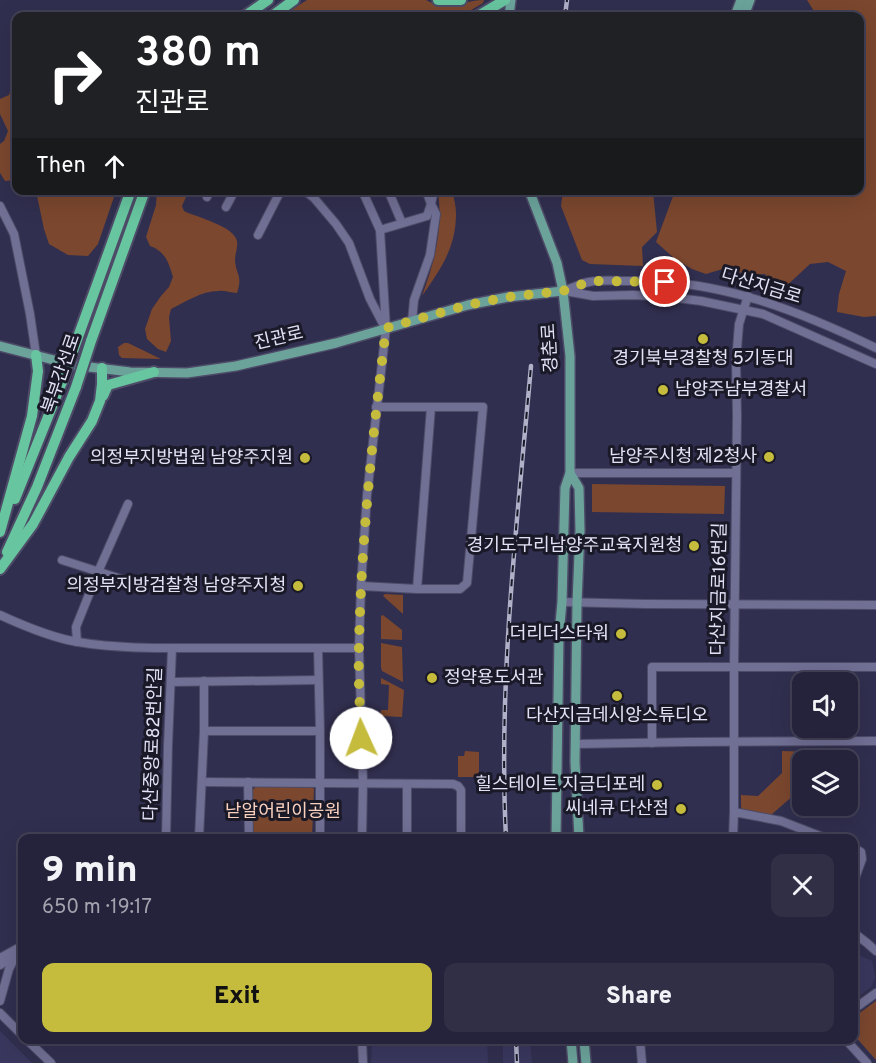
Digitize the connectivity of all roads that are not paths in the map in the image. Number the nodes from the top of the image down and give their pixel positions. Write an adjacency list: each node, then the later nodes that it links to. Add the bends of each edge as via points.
1 (268, 0): 6 (highway)
2 (294, 0): 7 (highway)
3 (438, 0): 4 (highway)
4 (461, 0)
5 (505, 0): 8 (highway)
6 (251, 12)
7 (278, 12)
8 (485, 12)
9 (129, 195): 42 (highway, 북부간선로, bridge, via 28,471)
10 (143, 195): 44 (highway, 북부간선로, bridge, via 76,387)
11 (232, 195): 21 (street)
12 (278, 195): 24 (street)
13 (310, 195): 29 (street, via 349,243 370,299)
14 (364, 195): 23 (street)
15 (390, 195): 22 (street)
16 (428, 195): 19 (street)
17 (433, 195): 19 (street)
18 (531, 195): 25 (main road, 경춘로, via 557,263)
19 (431, 204): 22 (street, via 427,216); 28 (street, via 436,214 430,255 414,300)
20 (0, 206): 32 (street, via 14,234)
21 (226, 207)
22 (402, 224): 23 (street)
23 (380, 230): 29 (street)
24 (258, 235)
25 (563, 291): 26 (street, 다산지금로, via 591,281 639,280 706,286); 27 (street, 다산지금로, via 593,296 669,297); 28 (main road, 진관로, via 508,297); 39 (main road, 경춘로, via 570,356)
26 (748, 296): 27 (street, 다산지금로16번길); 31 (street, 다산지금로)
27 (743, 309): 33 (street, 다산지금로, via 763,314); 40 (street, 다산지금로16번길, via 736,361)
28 (412, 321): 29 (main road, 진관로)
29 (386, 328): 35 (main road, 진관로, via 236,366 187,373); 37 (street)
30 (0, 346): 32 (main road, 진관로)
31 (876, 348)
32 (36, 355): 34 (main road, 진관로); 42 (highway, via 38,371 32,416)
33 (876, 364)
34 (102, 369): 35 (main road, 진관로); 36 (highway)
35 (154, 372): 36 (highway, via 108,385)
36 (100, 402): 44 (highway, via 33,524)
37 (376, 407): 38 (street); 47 (street)
38 (431, 407): 48 (street); 48 (street, via 483,407 467,583 460,588)
39 (570, 473): 40 (street); 49 (main road, 경춘로, via 565,488); 50 (main road, 경춘로, via 579,488)
40 (736, 473): 51 (street, 다산지금로16번길)
41 (128, 504): 45 (street)
42 (0, 532)
43 (62, 560): 45 (street)
44 (0, 567)
45 (98, 572): 46 (street); 54 (street, via 76,627)
46 (136, 584)
47 (361, 586): 48 (street); 57 (street)
48 (417, 589)
49 (562, 602): 50 (street); 82 (main road, 경춘로)
50 (577, 603): 51 (street); 68 (main road, 경춘로)
51 (735, 604): 52 (street); 58 (street, 다산지금로16번길)
52 (876, 605)
53 (0, 615): 54 (street, 다산중앙로82번안길)
54 (77, 642): 55 (street, 다산중앙로82번안길)
55 (172, 648): 56 (street); 62 (street, 다산중앙로82번안길)
56 (318, 648): 57 (street); 60 (street)
57 (359, 648): 72 (street)
58 (734, 667): 59 (street); 66 (street, via 652,667); 67 (street, 다산지금로16번길)
59 (876, 667)
60 (318, 680): 61 (street); 64 (street)
61 (204, 681): 62 (street); 63 (street)
62 (172, 682): 75 (street, 다산중앙로82번안길)
63 (204, 731): 64 (street); 69 (street)
64 (320, 731): 71 (street)
65 (876, 741): 67 (street)
66 (652, 742): 67 (street); 68 (street)
67 (734, 742): 74 (street, 다산지금로16번길)
68 (576, 744): 83 (main road, 경춘로)
69 (202, 782): 70 (street); 76 (street)
70 (248, 782): 71 (street); 77 (street)
71 (320, 783): 72 (street); 78 (street)
72 (363, 783): 73 (street); 79 (street)
73 (407, 784): 80 (street); 81 (street, via 458,786)
74 (734, 812): 84 (street, 다산지금로16번길); 85 (street, via 781,821)
75 (166, 834)
76 (199, 834)
77 (249, 834)
78 (320, 834)
79 (362, 834)
80 (407, 834)
81 (461, 834)
82 (556, 834)
83 (579, 834)
84 (733, 834)
85 (815, 834)
86 (858, 851): 87 (street, via 862,859)
87 (858, 870)
88 (858, 936): 90 (street)
89 (18, 948): 93 (street)
90 (876, 951)
91 (18, 956): 94 (street)
92 (18, 956): 96 (street, via 9,969)
93 (0, 957)
94 (0, 965)
95 (876, 993): 97 (street)
96 (0, 1001)
97 (858, 1006)
98 (0, 1013): 99 (street)
99 (18, 1031)
100 (31, 1044): 106 (street)
101 (363, 1044): 107 (street)
102 (571, 1044): 108 (main road)
103 (584, 1044): 109 (main road)
104 (640, 1044): 110 (street)
105 (850, 1044): 111 (street)
106 (51, 1063)
107 (363, 1063)
108 (573, 1063)
109 (586, 1063)
110 (642, 1063)
111 (867, 1063)

